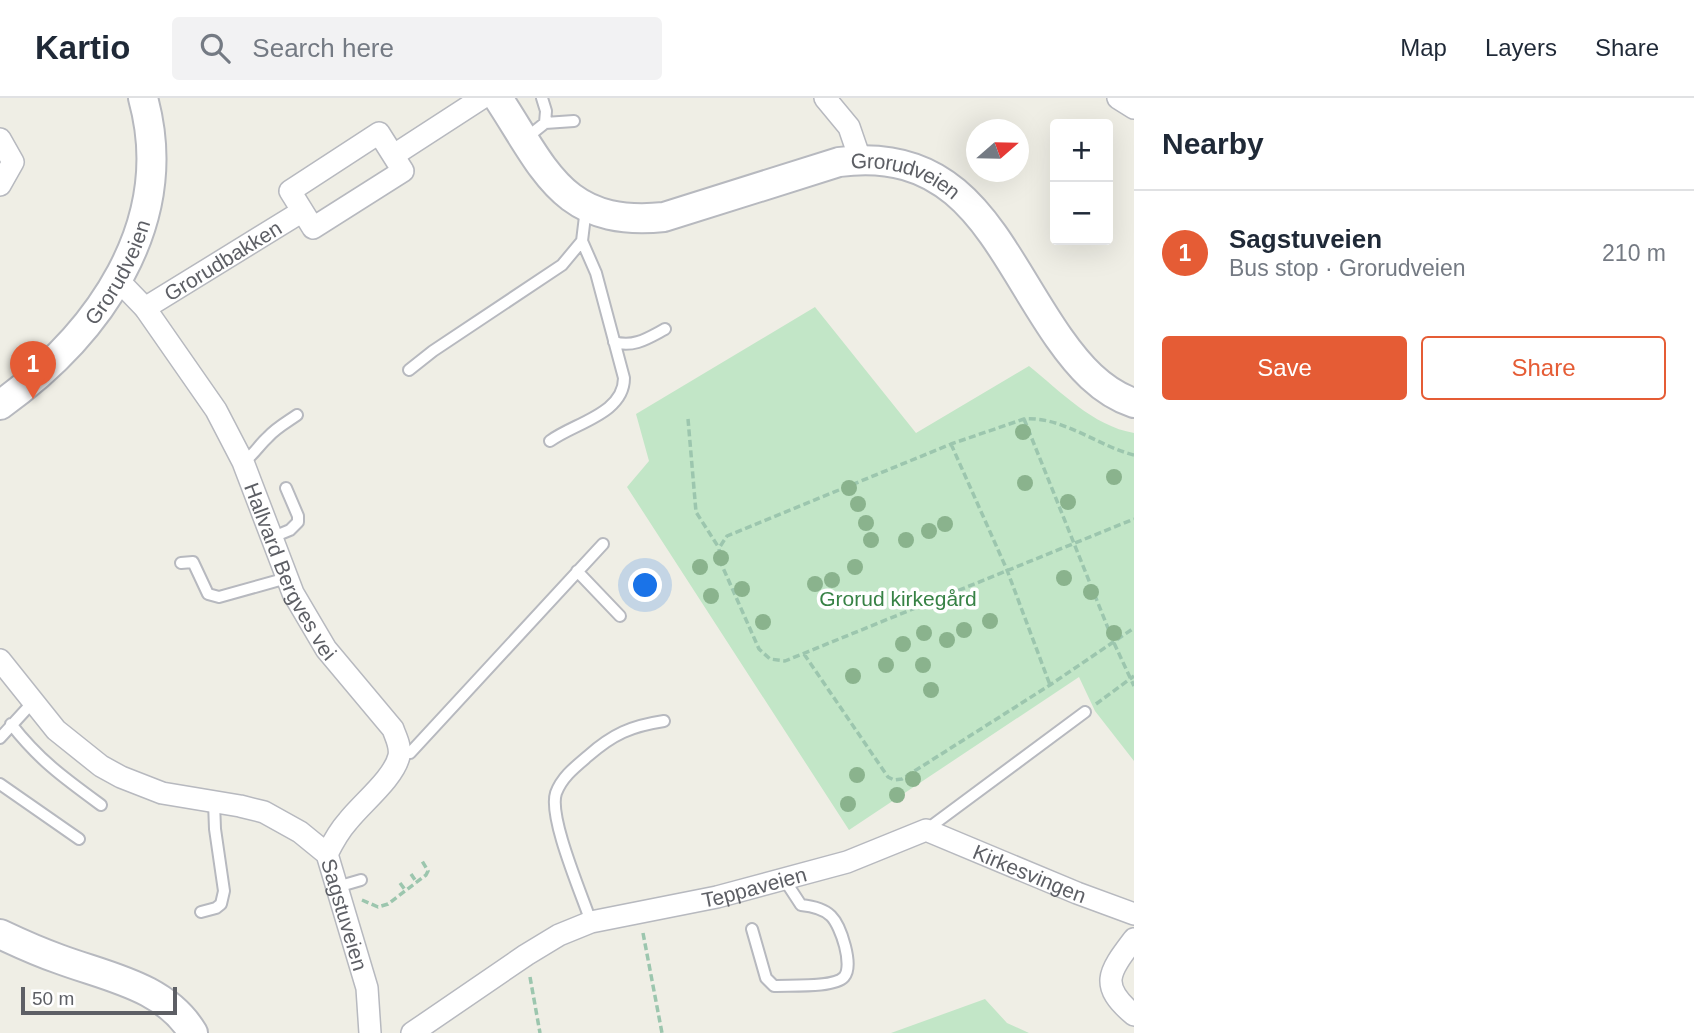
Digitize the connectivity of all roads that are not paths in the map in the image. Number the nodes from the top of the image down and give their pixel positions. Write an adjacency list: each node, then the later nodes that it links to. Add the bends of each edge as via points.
1 (143, 98): 17 (street, Grorudveien, via 152,155 148,201 144,222)
2 (482, 98): 11 (street)
3 (498, 98): 9 (street, Grorudveien)
4 (542, 98): 9 (lane, via 546,111)
5 (825, 98): 12 (street, via 849,127)
6 (1118, 98): 7 (street)
7 (1134, 108)
8 (574, 121): 9 (lane)
9 (535, 131): 14 (street, Grorudveien, via 562,190)
10 (0, 139): 13 (street, via 13,162)
11 (394, 155): 15 (street, Grorudbakken, via 403,171 313,228); 15 (street, Grorudbakken, via 379,134 290,191)
12 (860, 159): 14 (street, Grorudveien, via 821,166 664,217 627,219); 22 (street, Grorudveien, via 908,166 942,180 957,192 988,227 1079,364 1110,392)
13 (0, 185)
14 (586, 208): 16 (lane)
15 (301, 212): 18 (street, Grorudbakken)
16 (582, 241): 20 (lane, via 596,273); 21 (lane, via 562,265)
17 (118, 280): 18 (street, Hallvard Bergves vei); 23 (street, Grorudveien, via 62,352)
18 (145, 307): 26 (street, Hallvard Bergves vei, via 210,400)
19 (665, 329): 20 (lane, via 637,344)
20 (614, 342): 25 (lane, via 624,378 620,397)
21 (409, 370)
22 (1134, 403)
23 (0, 405)
24 (297, 415): 26 (lane)
25 (550, 441)
26 (243, 462): 28 (street, Hallvard Bergves vei)
27 (286, 488): 28 (lane, via 298,522)
28 (273, 537): 32 (street, Hallvard Bergves vei)
29 (603, 544): 31 (lane)
30 (181, 563): 32 (lane, via 193,562 208,594 219,597)
31 (577, 571): 33 (lane); 40 (lane)
32 (287, 578): 40 (street, Hallvard Bergves vei, via 326,649)
33 (620, 616)
34 (0, 660): 35 (street, Sagstuveien)
35 (32, 703): 38 (lane); 42 (street, Sagstuveien, via 80,751 121,777 162,793)
36 (1085, 712): 44 (lane, Teppaveien)
37 (664, 721): 50 (lane, via 607,739 566,775 555,794 555,816)
38 (11, 724): 39 (lane); 43 (lane, via 45,763)
39 (0, 738)
40 (409, 755): 46 (street, via 347,822)
41 (0, 784): 45 (lane)
42 (214, 802): 46 (street, Sagstuveien, via 282,820); 48 (lane, via 223,891 221,904)
43 (101, 805)
44 (926, 830): 47 (street, Teppaveien, via 847,862); 49 (street, Kirkesvingen)
45 (79, 839)
46 (327, 854): 56 (street, Sagstuveien, via 350,884)
47 (784, 879): 50 (street, Teppaveien); 51 (lane, via 801,905 830,915 842,934 849,967 844,978 832,984 774,986 766,978)
48 (201, 912)
49 (1134, 914)
50 (591, 922): 57 (street, Teppaveien, via 526,954)
51 (752, 929)
52 (0, 934): 55 (street, via 145,990 172,1008)
53 (1134, 941): 54 (street, via 1114,969 1111,992)
54 (1134, 1015)
55 (193, 1033)
56 (370, 1033)
57 (412, 1033)

